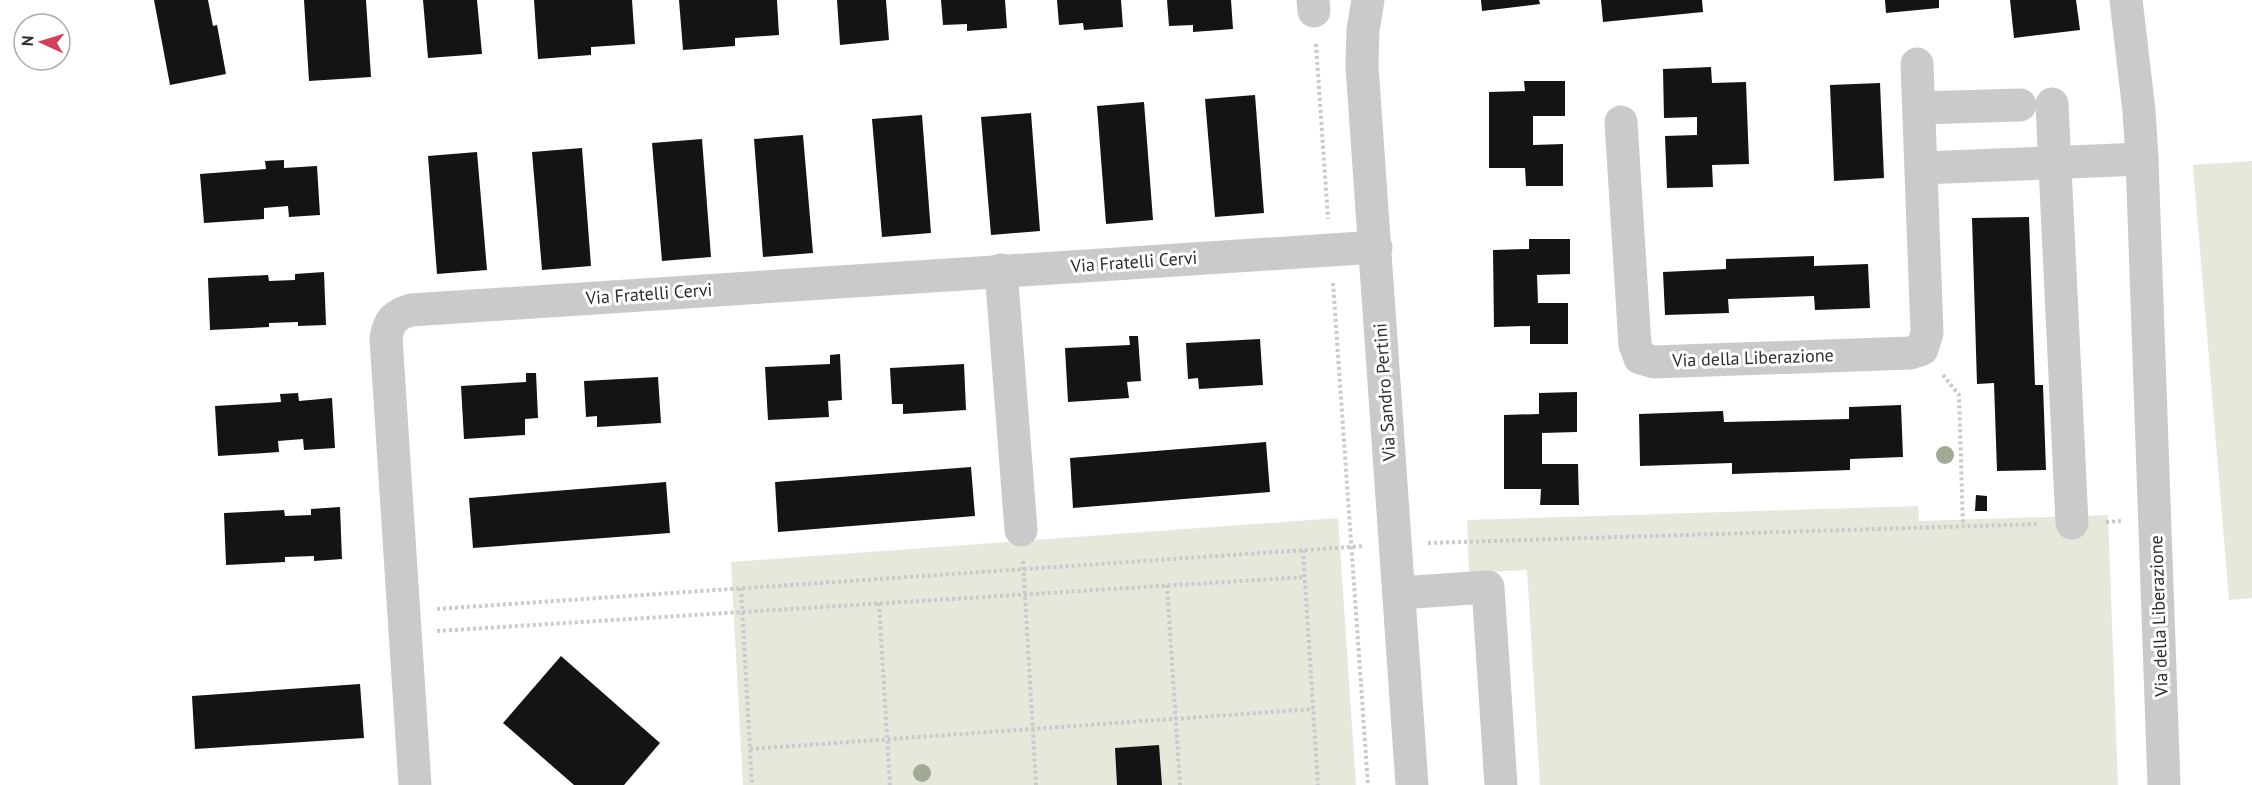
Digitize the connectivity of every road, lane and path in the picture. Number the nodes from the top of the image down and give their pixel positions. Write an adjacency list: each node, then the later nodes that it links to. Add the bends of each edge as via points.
1 (1368, 0): 10 (street, Via Sandro Pertini, via 1362,66)
2 (2126, 0): 7 (street, Via della Liberazione)
3 (1313, 6): 11 (path)
4 (1917, 64): 5 (street)
5 (1919, 108): 8 (street, via 2036,105); 9 (street)
6 (1622, 122): 13 (street, Via della Liberazione, via 1635,345 1640,358 1654,362 1910,353)
7 (2142, 159): 8 (street); 43 (street, Via della Liberazione)
8 (2055, 163): 9 (street); 15 (street)
9 (1922, 168): 13 (street, via 1927,333)
10 (1376, 247): 11 (street, Via Fratelli Cervi); 18 (street, Via Sandro Pertini)
11 (1330, 249): 12 (street, Via Fratelli Cervi); 19 (path)
12 (1001, 270): 17 (street); 27 (street, Via Fratelli Cervi, via 423,310 397,315 389,324 386,338)
13 (1922, 349): 16 (path, via 1959,395)
14 (2127, 521): 15 (path)
15 (2072, 523): 16 (path)
16 (1963, 526): 18 (path)
17 (1022, 530): 25 (path)
18 (1396, 544): 19 (path); 24 (street, Via Sandro Pertini)
19 (1351, 547): 20 (path); 40 (path)
20 (1303, 550): 21 (path); 23 (path)
21 (1305, 577): 22 (path); 29 (path)
22 (1167, 585): 25 (path); 30 (path)
23 (741, 588): 27 (path); 28 (path)
24 (1399, 593): 41 (street, Via Sandro Pertini); 42 (street, via 1488,587)
25 (1025, 594): 26 (path); 31 (path)
26 (879, 603): 28 (path); 32 (path)
27 (417, 610): 28 (path, via 431,631); 34 (street, Via Fratelli Cervi)
28 (742, 612): 33 (path)
29 (1313, 710): 30 (path); 39 (path)
30 (1176, 719): 31 (path); 38 (path)
31 (1033, 729): 32 (path); 37 (path)
32 (888, 739): 33 (path); 36 (path)
33 (750, 749): 35 (path)
34 (415, 785)
35 (752, 785)
36 (890, 785)
37 (1036, 785)
38 (1180, 785)
39 (1318, 785)
40 (1368, 785)
41 (1412, 785)
42 (1501, 785)
43 (2164, 785)

